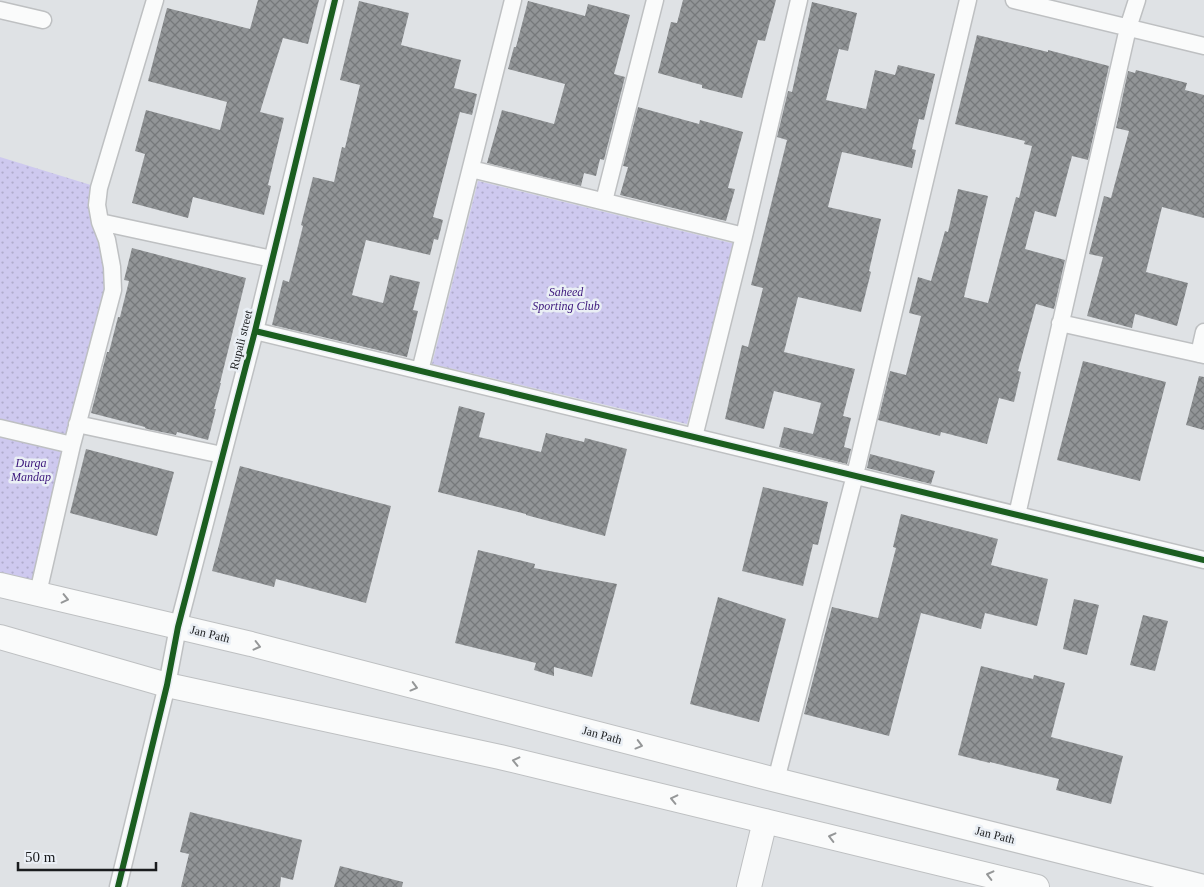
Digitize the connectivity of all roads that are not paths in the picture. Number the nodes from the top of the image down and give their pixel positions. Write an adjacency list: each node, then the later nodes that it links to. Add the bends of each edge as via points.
1 (155, 0): 15 (street, via 99,188)
2 (335, 0): 17 (street, Rupali street)
3 (513, 0): 13 (street)
4 (655, 0): 14 (street)
5 (799, 0): 16 (street)
6 (968, 0): 28 (street)
7 (1014, 0): 11 (street)
8 (1137, 0): 11 (street)
9 (0, 10): 10 (street)
10 (43, 20)
11 (1128, 28): 12 (street); 18 (street)
12 (1204, 46)
13 (471, 169): 14 (street); 22 (street)
14 (604, 201): 16 (street)
15 (100, 222): 17 (street); 23 (street, via 107,240 113,290)
16 (744, 236): 25 (street)
17 (272, 259): 19 (street, Rupali street)
18 (1060, 323): 21 (street); 29 (street)
19 (255, 331): 22 (street); 27 (street, Rupali street)
20 (1204, 332): 21 (street)
21 (1201, 355)
22 (420, 370): 25 (street)
23 (77, 424): 26 (street); 27 (street)
24 (0, 428): 26 (street)
25 (694, 436): 28 (street)
26 (72, 445): 32 (street)
27 (222, 455): 33 (street, Rupali street)
28 (855, 475): 29 (street); 36 (street)
29 (1017, 515): 30 (street)
30 (1204, 560)
31 (0, 585): 32 (main road, Jan Path)
32 (38, 593): 33 (main road, Jan Path, one-way to 33)
33 (178, 626): 35 (street, Rupali street); 36 (main road, Jan Path, one-way to 36)
34 (0, 637): 35 (main road)
35 (167, 685): 37 (main road, one-way to 35, via 500,757); 38 (street, Rupali street)
36 (776, 780): 41 (main road, Jan Path)
37 (766, 821): 39 (main road); 40 (main road, one-way to 37)
38 (118, 887)
39 (749, 887)
40 (1036, 887)
41 (1204, 887)

